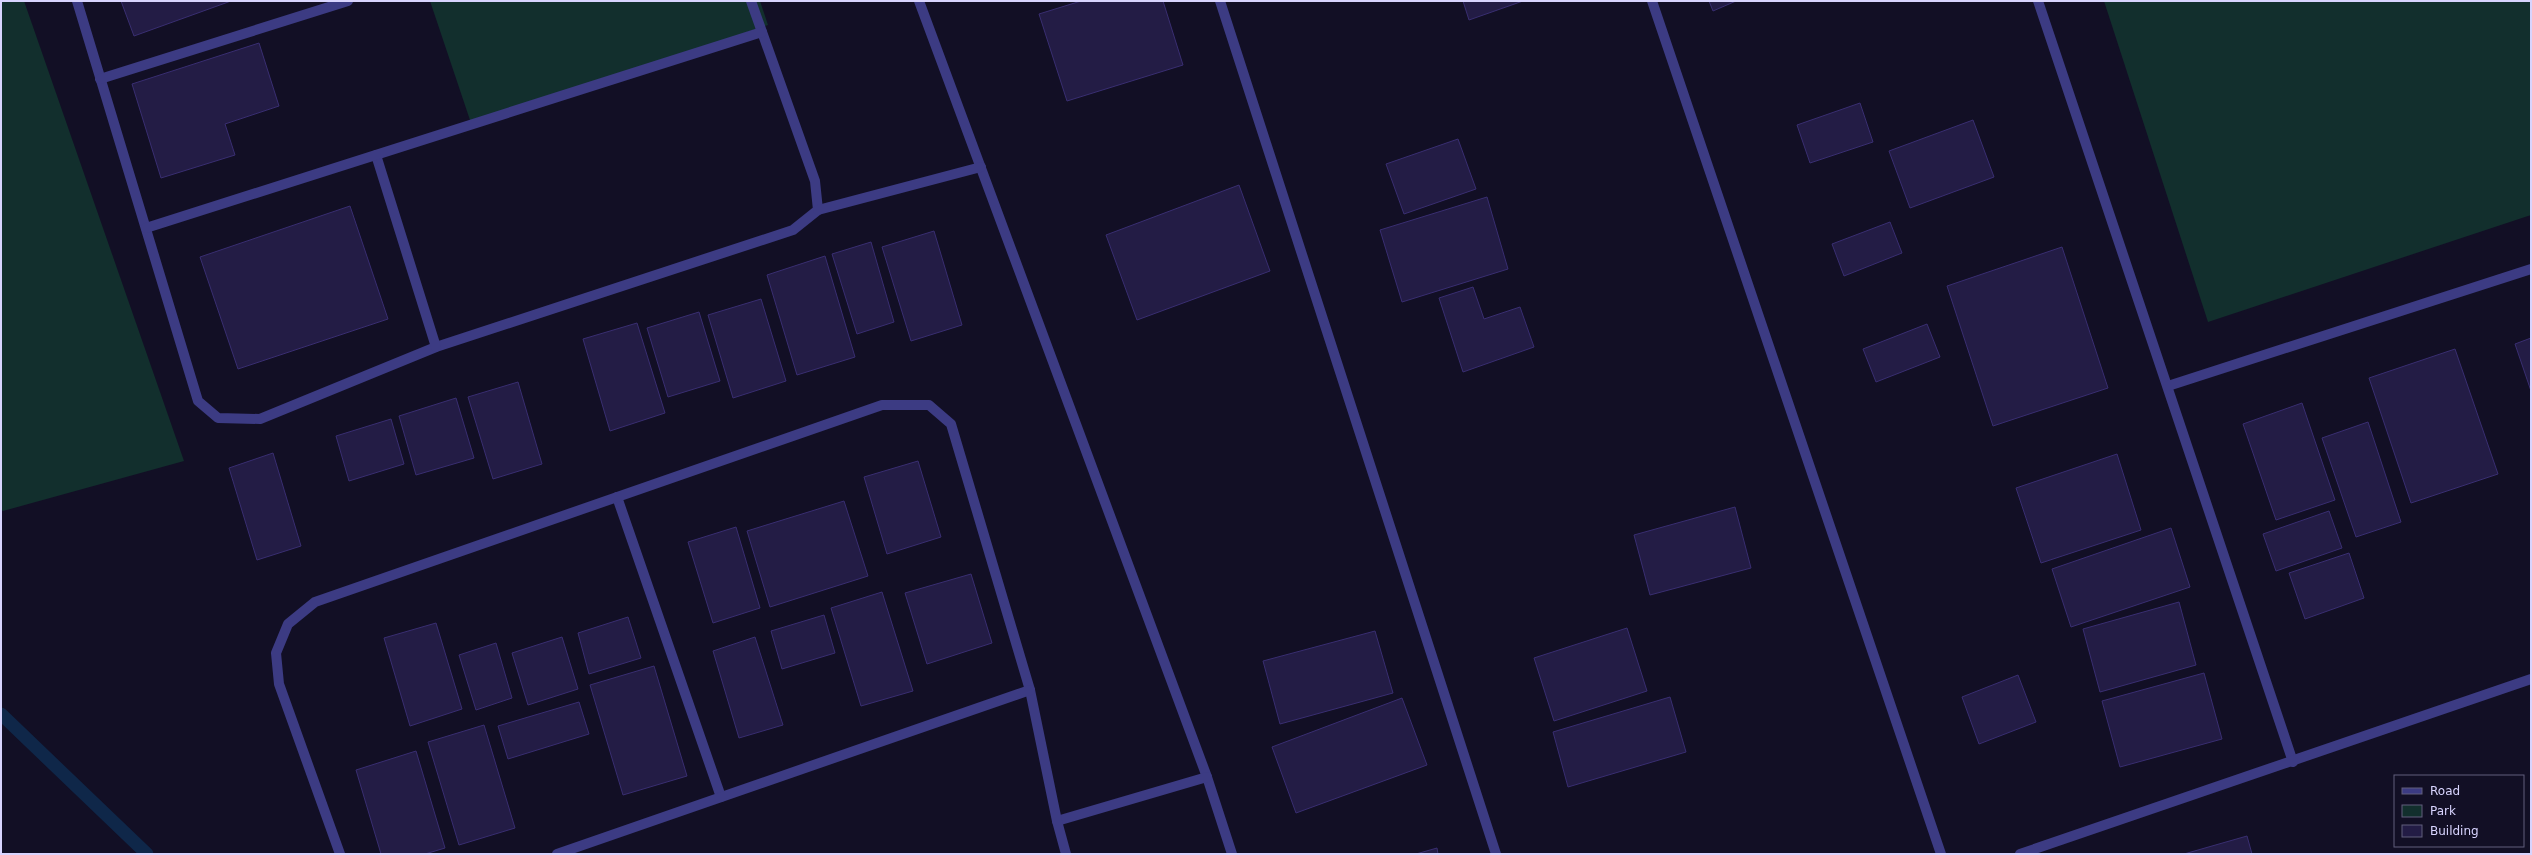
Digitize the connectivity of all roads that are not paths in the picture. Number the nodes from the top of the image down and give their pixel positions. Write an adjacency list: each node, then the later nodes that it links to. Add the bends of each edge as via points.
1 (77, 1): 10 (street)
2 (348, 1): 8 (street)
3 (751, 1): 9 (street)
4 (919, 1): 12 (street)
5 (1220, 1): 29 (street)
6 (1652, 1): 30 (street)
7 (2038, 1): 17 (street)
8 (325, 5): 10 (street)
9 (762, 32): 11 (street); 13 (street, via 815,181)
10 (100, 79): 14 (street)
11 (376, 155): 14 (street); 16 (street)
12 (981, 167): 13 (street); 22 (street)
13 (818, 210): 16 (street, via 793,230)
14 (146, 228): 16 (street, via 198,401 218,418 260,419)
15 (2531, 269): 17 (street)
16 (436, 347)
17 (2168, 386): 21 (street)
18 (617, 497): 20 (street, via 882,405 929,405 951,424); 23 (street); 25 (street, via 315,602 288,624 276,653 278,684)
19 (2531, 679): 21 (street)
20 (1030, 690): 23 (street); 24 (street)
21 (2293, 762): 31 (street)
22 (1207, 777): 24 (street); 28 (street)
23 (721, 797): 26 (street)
24 (1057, 821): 27 (street)
25 (340, 854)
26 (557, 854)
27 (1066, 854)
28 (1232, 854)
29 (1496, 854)
30 (1941, 854)
31 (2020, 854)

